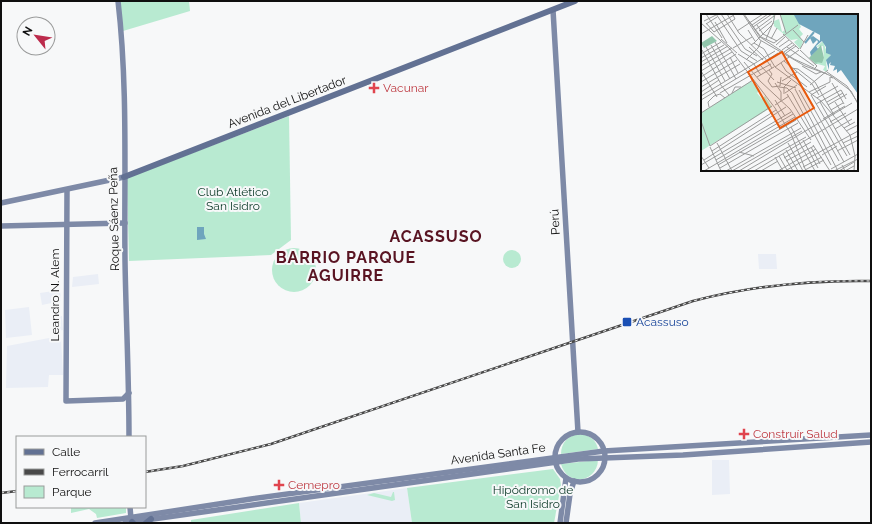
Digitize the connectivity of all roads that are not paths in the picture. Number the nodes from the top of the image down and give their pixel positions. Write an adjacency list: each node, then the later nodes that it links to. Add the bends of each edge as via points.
1 (118, 1): 4 (main road, Roque Sáenz Peña, via 122,40)
2 (575, 1): 3 (main road, Avenida del Libertador)
3 (553, 10): 4 (main road, Avenida del Libertador); 13 (main road, Perú)
4 (124, 177): 5 (main road, Avenida del Libertador); 7 (main road, Roque Sáenz Peña)
5 (67, 191): 6 (main road, Avenida del Libertador); 8 (main road, Leandro N. Alem)
6 (1, 203)
7 (125, 223): 8 (main road); 10 (main road, Roque Sáenz Peña)
8 (67, 224): 9 (main road); 11 (main road, Leandro N. Alem, via 66,400)
9 (1, 226)
10 (129, 393): 11 (main road); 12 (main road, Roque Sáenz Peña)
11 (123, 399): 12 (main road)
12 (129, 411): 15 (main road, Roque Sáenz Peña)
13 (578, 432): 17 (main road, via 596,438); 18 (main road, via 562,440)
14 (871, 435): 17 (main road, Avenida Santa Fe)
15 (129, 436)
16 (871, 442): 17 (main road, Avenida Santa Fe, via 673,456)
17 (604, 454): 18 (main road, Avenida Santa Fe); 21 (main road, via 602,468 596,476 586,481)
18 (555, 459): 19 (main road, Avenida Santa Fe); 20 (main road)
19 (492, 468): 23 (main road, Avenida Santa Fe); 24 (main road, Avenida Santa Fe)
20 (566, 478): 21 (main road); 26 (main road)
21 (574, 481): 27 (main road)
22 (130, 508): 23 (main road)
23 (130, 521): 24 (main road, Avenida Santa Fe); 25 (main road)
24 (148, 521)
25 (95, 523)
26 (560, 523)
27 (566, 523)

